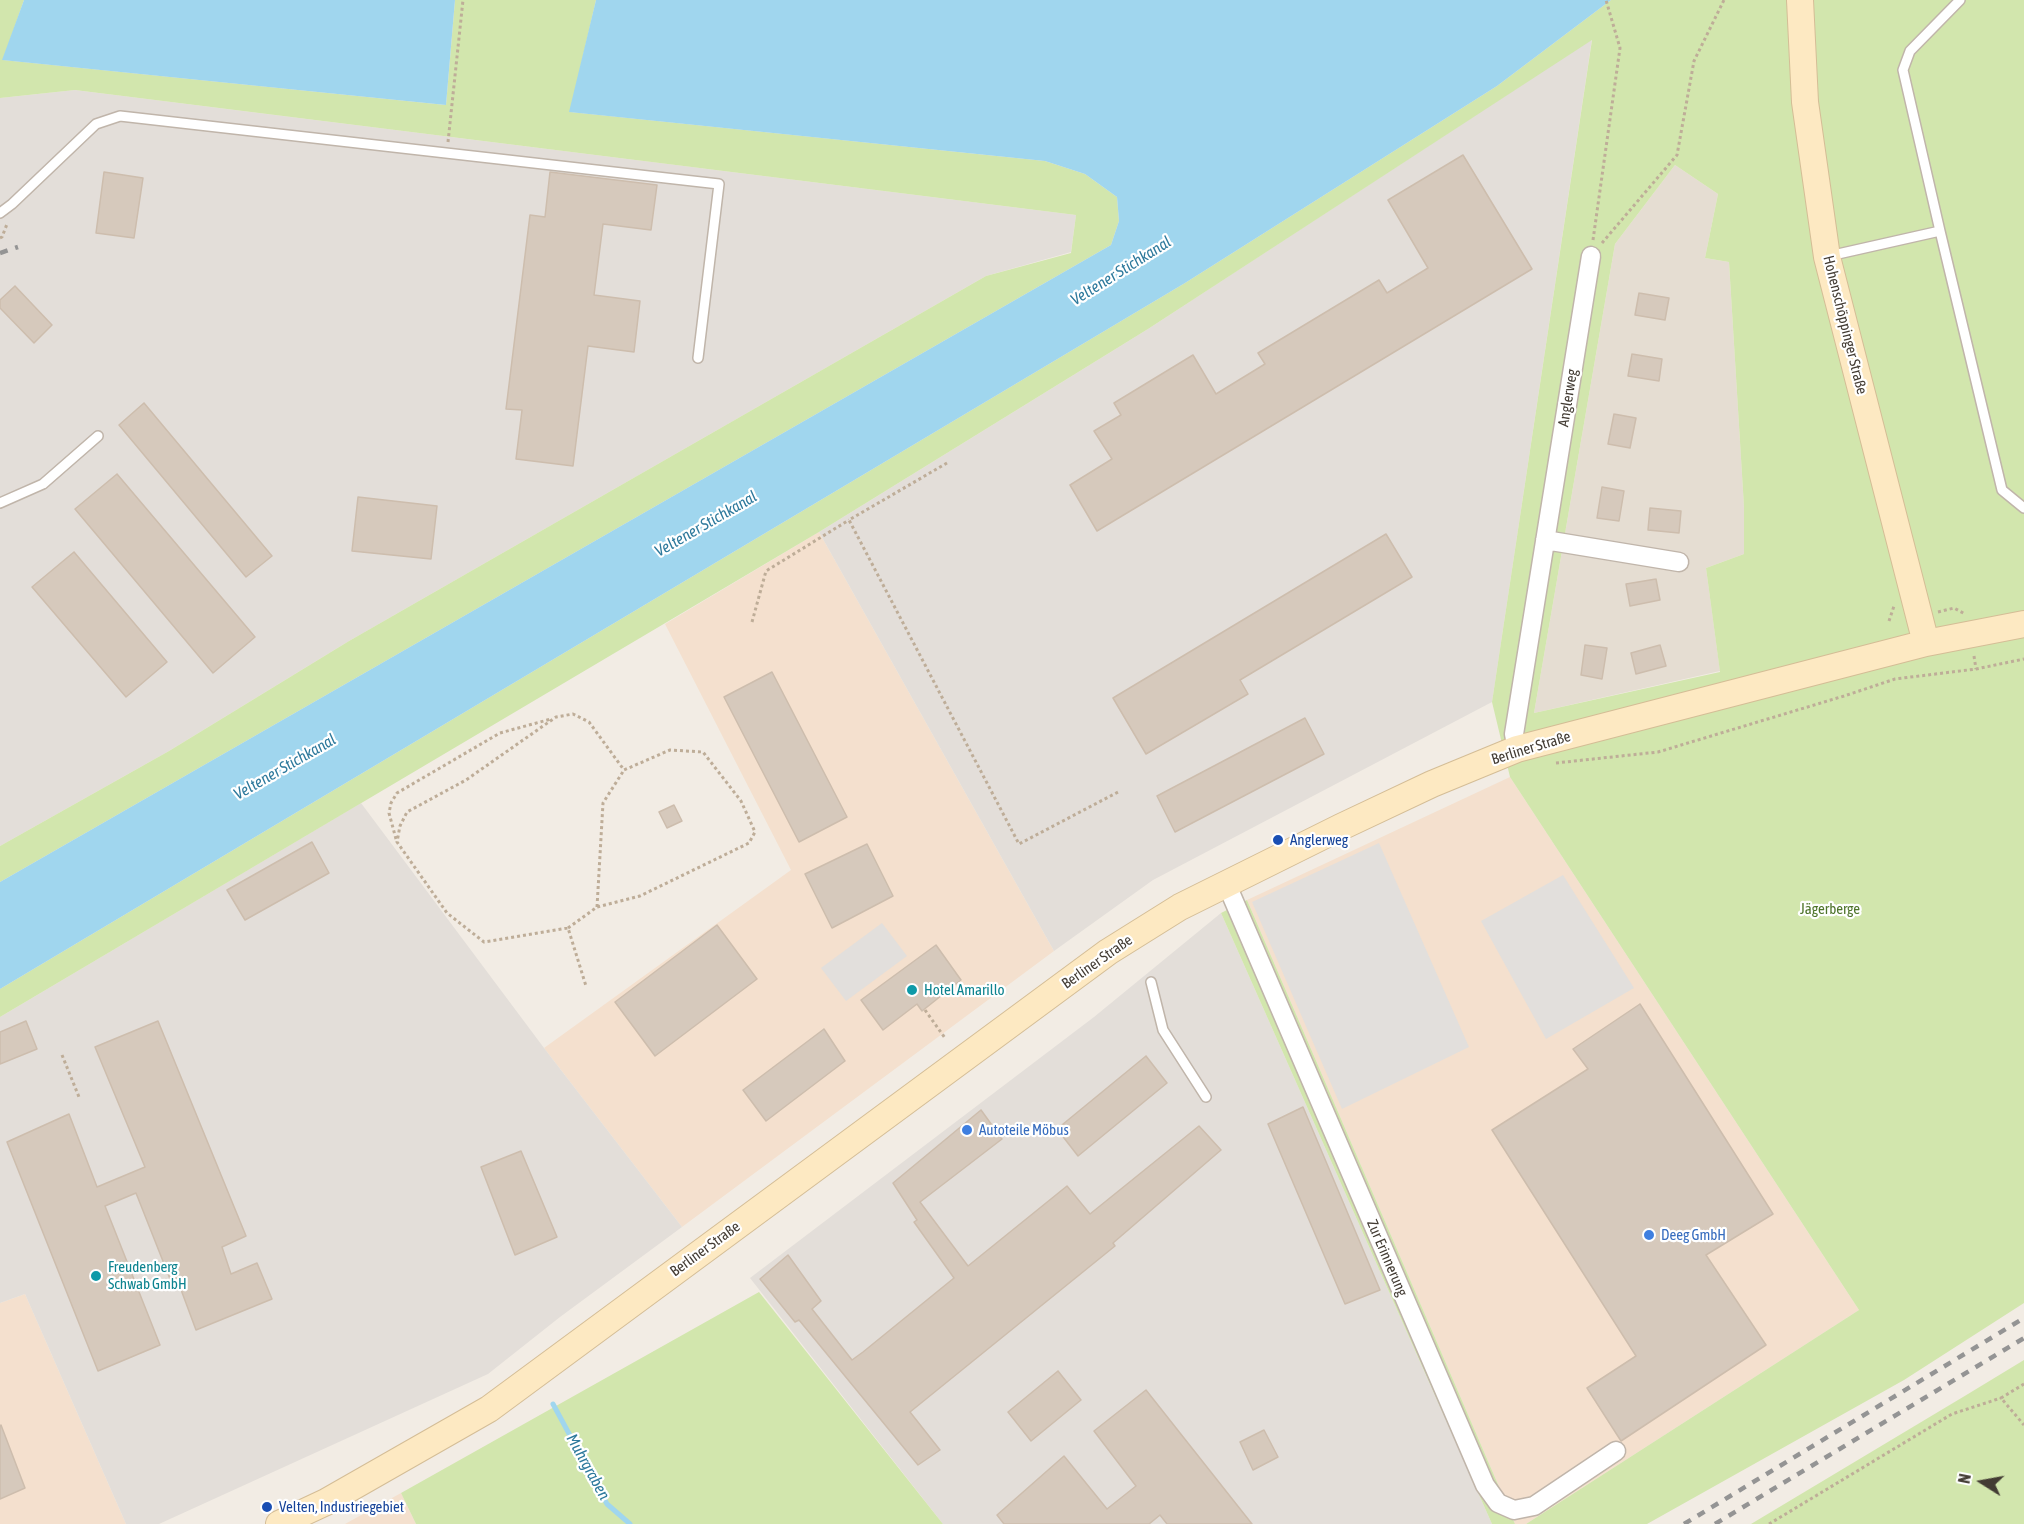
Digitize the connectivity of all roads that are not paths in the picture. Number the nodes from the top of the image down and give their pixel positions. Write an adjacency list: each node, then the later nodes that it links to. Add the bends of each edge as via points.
1 (1800, 0): 6 (main road, Hohenschöppinger Straße, via 1805,102)
2 (1960, 0): 4 (lane, via 1910,51 1903,70)
3 (0, 213): 7 (lane, via 96,124 120,116 719,184)
4 (1940, 231): 6 (lane); 10 (lane, via 2002,489)
5 (1591, 256): 11 (street, Anglerweg)
6 (1827, 257): 14 (main road, Hohenschöppinger Straße)
7 (698, 358)
8 (98, 436): 9 (lane, via 43,484)
9 (0, 503)
10 (2024, 508)
11 (1545, 540): 12 (street); 15 (street, Anglerweg, via 1514,734)
12 (1679, 562)
13 (2024, 624): 14 (main road, Berliner Straße)
14 (1926, 643): 15 (main road, Berliner Straße)
15 (1517, 749): 16 (main road, Berliner Straße, via 1432,784)
16 (1227, 885): 19 (street, Zur Erinnerung, via 1485,1485 1498,1503 1514,1510 1534,1506); 20 (main road, Berliner Straße, via 1180,907 1108,952 489,1409 326,1502)
17 (1151, 982): 18 (lane, via 1163,1030)
18 (1206, 1097)
19 (1616, 1451)
20 (279, 1524)

